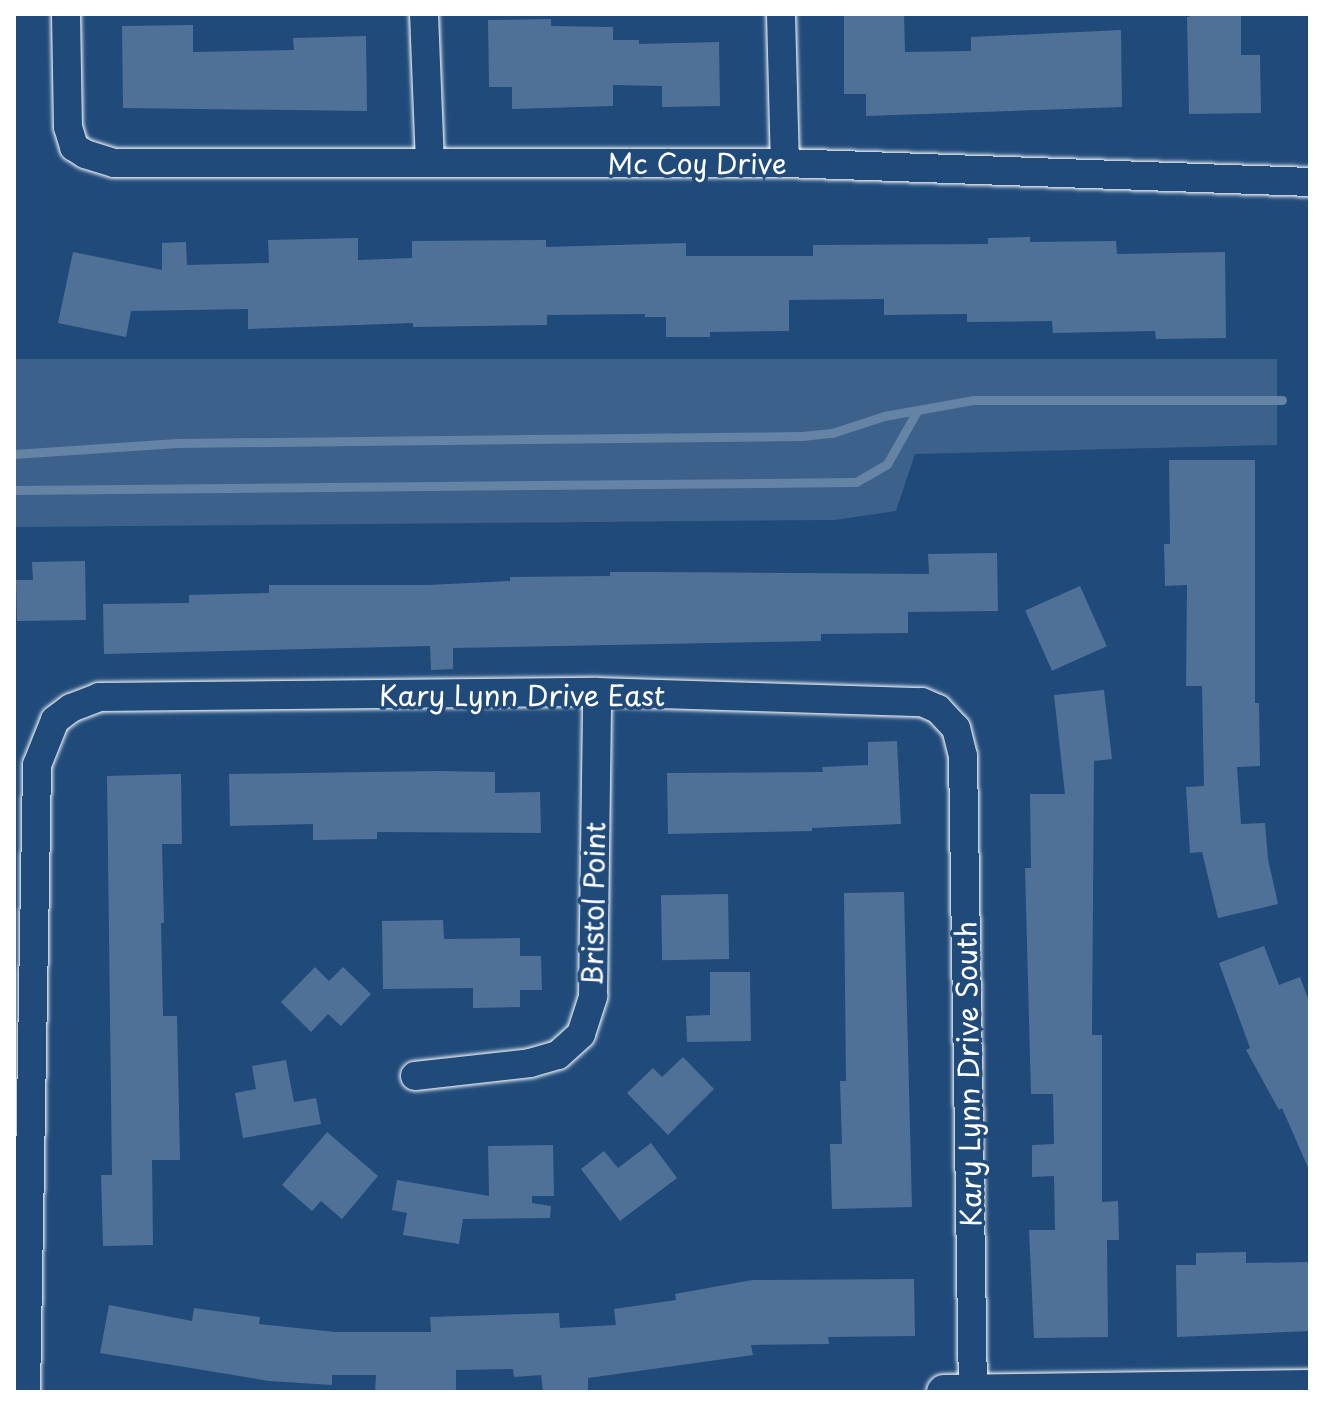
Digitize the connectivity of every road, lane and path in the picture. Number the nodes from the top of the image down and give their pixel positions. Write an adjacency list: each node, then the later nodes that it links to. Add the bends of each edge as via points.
1 (66, 14): 4 (street, Mc Coy Drive, via 68,127 74,147 85,154 114,163)
2 (424, 14): 4 (street)
3 (781, 14): 5 (street)
4 (430, 163): 5 (street, Mc Coy Drive)
5 (785, 163): 6 (street, Mc Coy Drive)
6 (1310, 182)
7 (597, 692): 8 (street, Kary Lynn Drive East, via 922,702 938,709 956,728); 9 (street, Bristol Point, via 593,996 581,1034 558,1055 530,1063); 11 (street, Kary Lynn Drive East, via 99,697 55,720 37,765)
8 (963, 756): 13 (street, Kary Lynn Drive South)
9 (415, 1076)
10 (1310, 1387): 13 (street)
11 (26, 1392)
12 (944, 1392): 13 (street)
13 (973, 1392)

